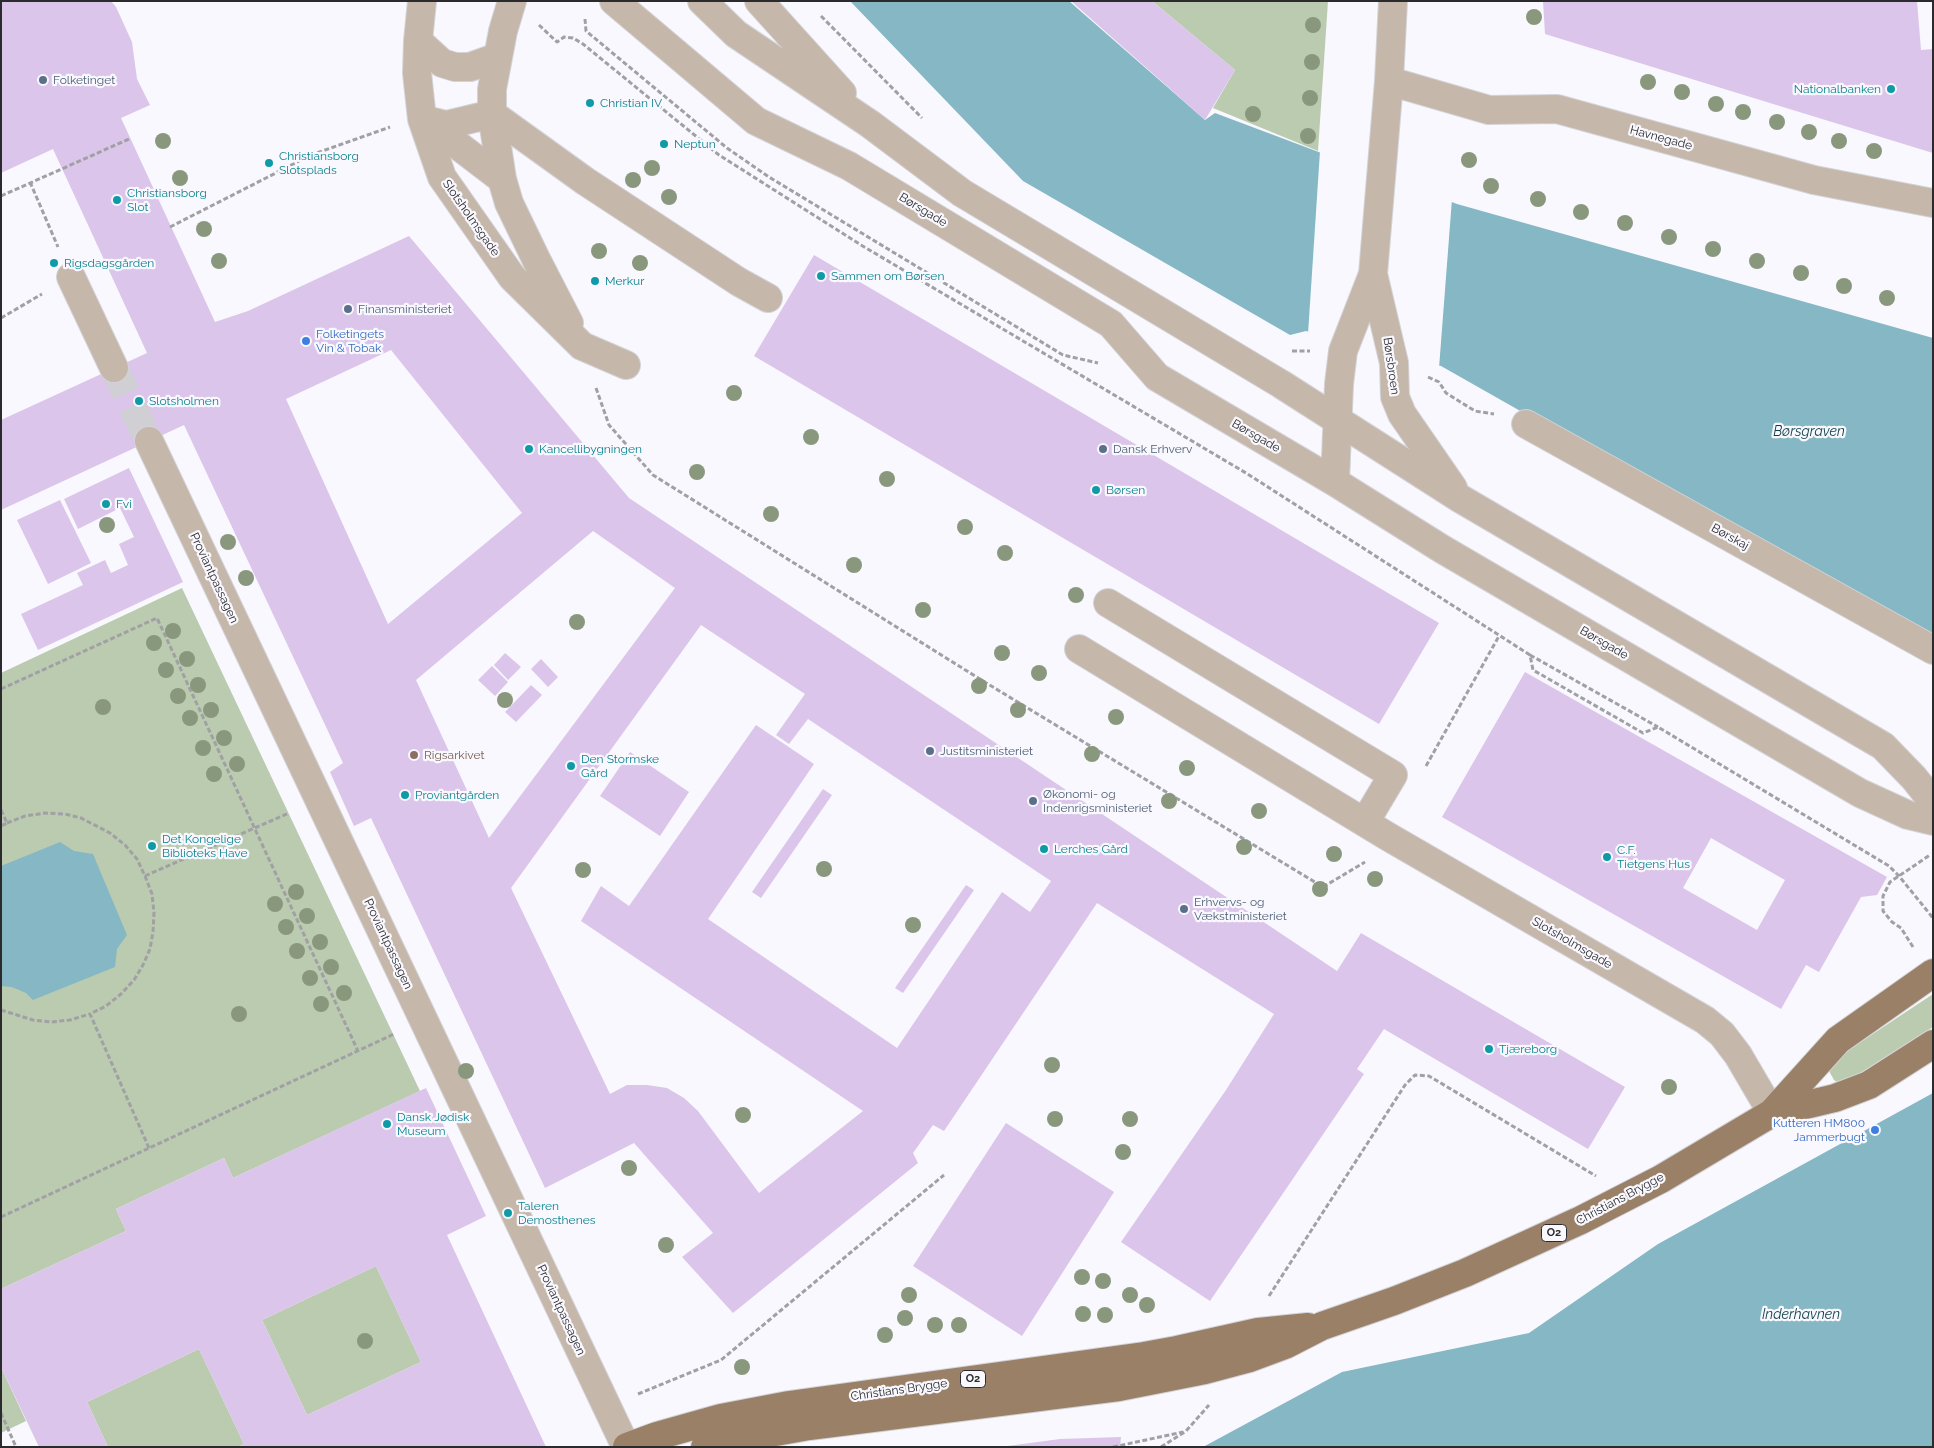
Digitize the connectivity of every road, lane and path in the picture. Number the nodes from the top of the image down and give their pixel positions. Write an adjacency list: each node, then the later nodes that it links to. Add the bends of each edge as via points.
1 (422, 1): 9 (street, Slotsholmsgade)
2 (512, 1): 10 (street)
3 (614, 1): 32 (street, Børsgade, via 756,121 849,166 1111,324 1157,377)
4 (702, 1): 14 (street, via 736,34)
5 (759, 1): 14 (street)
6 (1393, 1): 11 (street)
7 (585, 16): 25 (path, via 586,32 727,148 769,177 1062,355)
8 (537, 23): 35 (path, via 557,42 564,37 583,44 719,155 844,235 1246,473)
9 (418, 41): 10 (street, via 442,64 455,67 470,67); 13 (street, Slotsholmsgade, via 417,73)
10 (498, 57): 12 (street, via 492,89)
11 (1389, 81): 19 (street, Havnegade, via 1489,110 1557,109 1814,180); 21 (street, Børsbroen)
12 (492, 114): 13 (street, via 446,125); 16 (street); 23 (street, via 585,181)
13 (422, 119): 16 (street); 20 (path, via 311,155); 24 (street, Slotsholmsgade, via 442,177 512,277)
14 (870, 124): 29 (street, via 962,193)
15 (129, 139): 17 (path)
16 (502, 179): 24 (street, via 536,259)
17 (30, 182): 18 (path); 22 (path)
18 (1, 196)
19 (1933, 202)
20 (170, 226)
21 (1373, 274): 29 (street, Børsbroen, via 1344,351); 33 (street, Børsbroen, via 1394,363 1395,397 1402,414)
22 (71, 278): 27 (street)
23 (768, 298)
24 (582, 346): 26 (street, Slotsholmsgade); 50 (path, via 609,425 653,475 1034,712 1323,887)
25 (1100, 364)
26 (626, 365)
27 (114, 368)
28 (1439, 382): 30 (path, via 1446,393 1475,410)
29 (1338, 419): 32 (street, Børsbroen); 33 (street)
30 (1526, 424): 37 (street, Børskaj)
31 (149, 441): 42 (street, Proviantpassagen)
32 (1336, 482): 45 (street, Børsgade, via 1442,548 1860,793 1908,815)
33 (1461, 499): 43 (street, via 1883,746)
34 (1108, 603): 47 (street, via 1393,775)
35 (1499, 636): 38 (path); 41 (path)
36 (1079, 649): 47 (street, Slotsholmsgade)
37 (1933, 650)
38 (1530, 655): 40 (path); 40 (path, via 1533,670 1643,733)
39 (1, 688): 49 (path, via 157,618)
40 (1658, 727): 53 (path, via 1889,866)
41 (1425, 767)
42 (320, 800): 49 (path); 58 (street, Proviantpassagen)
43 (1933, 802)
44 (1, 810): 46 (path)
45 (1933, 821)
46 (7, 822): 48 (path); 52 (path, via 45,813 81,818 125,845)
47 (1365, 822): 50 (street, Slotsholmsgade)
48 (1, 826)
49 (254, 828): 52 (path); 60 (path)
50 (1398, 842): 61 (street, Slotsholmsgade, via 1705,1020 1722,1034 1738,1055)
51 (1933, 853): 53 (path)
52 (145, 876): 57 (path, via 152,894 154,913 146,957 134,980 121,994)
53 (1900, 876): 54 (path); 55 (path, via 1890,882 1882,896 1884,910 1901,928)
54 (1933, 918)
55 (1931, 974): 61 (main road, Christians Brygge / O2, via 1838,1040)
56 (1, 1010): 57 (path, via 52,1022)
57 (90, 1014): 62 (path)
58 (424, 1021): 60 (path); 68 (street, Proviantpassagen)
59 (1933, 1044): 61 (main road, Christians Brygge / O2, via 1869,1085 1835,1098)
60 (358, 1051): 62 (path)
61 (1772, 1113): 64 (main road, Christians Brygge / O2)
62 (148, 1148): 65 (path)
63 (944, 1175): 68 (path, via 721,1360)
64 (1630, 1196): 66 (main road, Christians Brygge / O2, via 1465,1273 1394,1302); 67 (path, via 1429,1076 1415,1075 1405,1085 1262,1307)
65 (1, 1217)
66 (1322, 1326): 67 (main road, Christians Brygge / O2); 74 (main road, Christians Brygge / O2, via 1285,1346 1250,1358 1160,1380 809,1426)
67 (1258, 1332): 73 (main road, Christians Brygge / O2, via 1144,1356 761,1410 689,1427)
68 (607, 1407): 73 (street, Proviantpassagen)
69 (1, 1414): 72 (path)
70 (1186, 1432): 71 (path)
71 (1121, 1446): 75 (path)
72 (16, 1447)
73 (627, 1447)
74 (705, 1447)
75 (1113, 1447)

